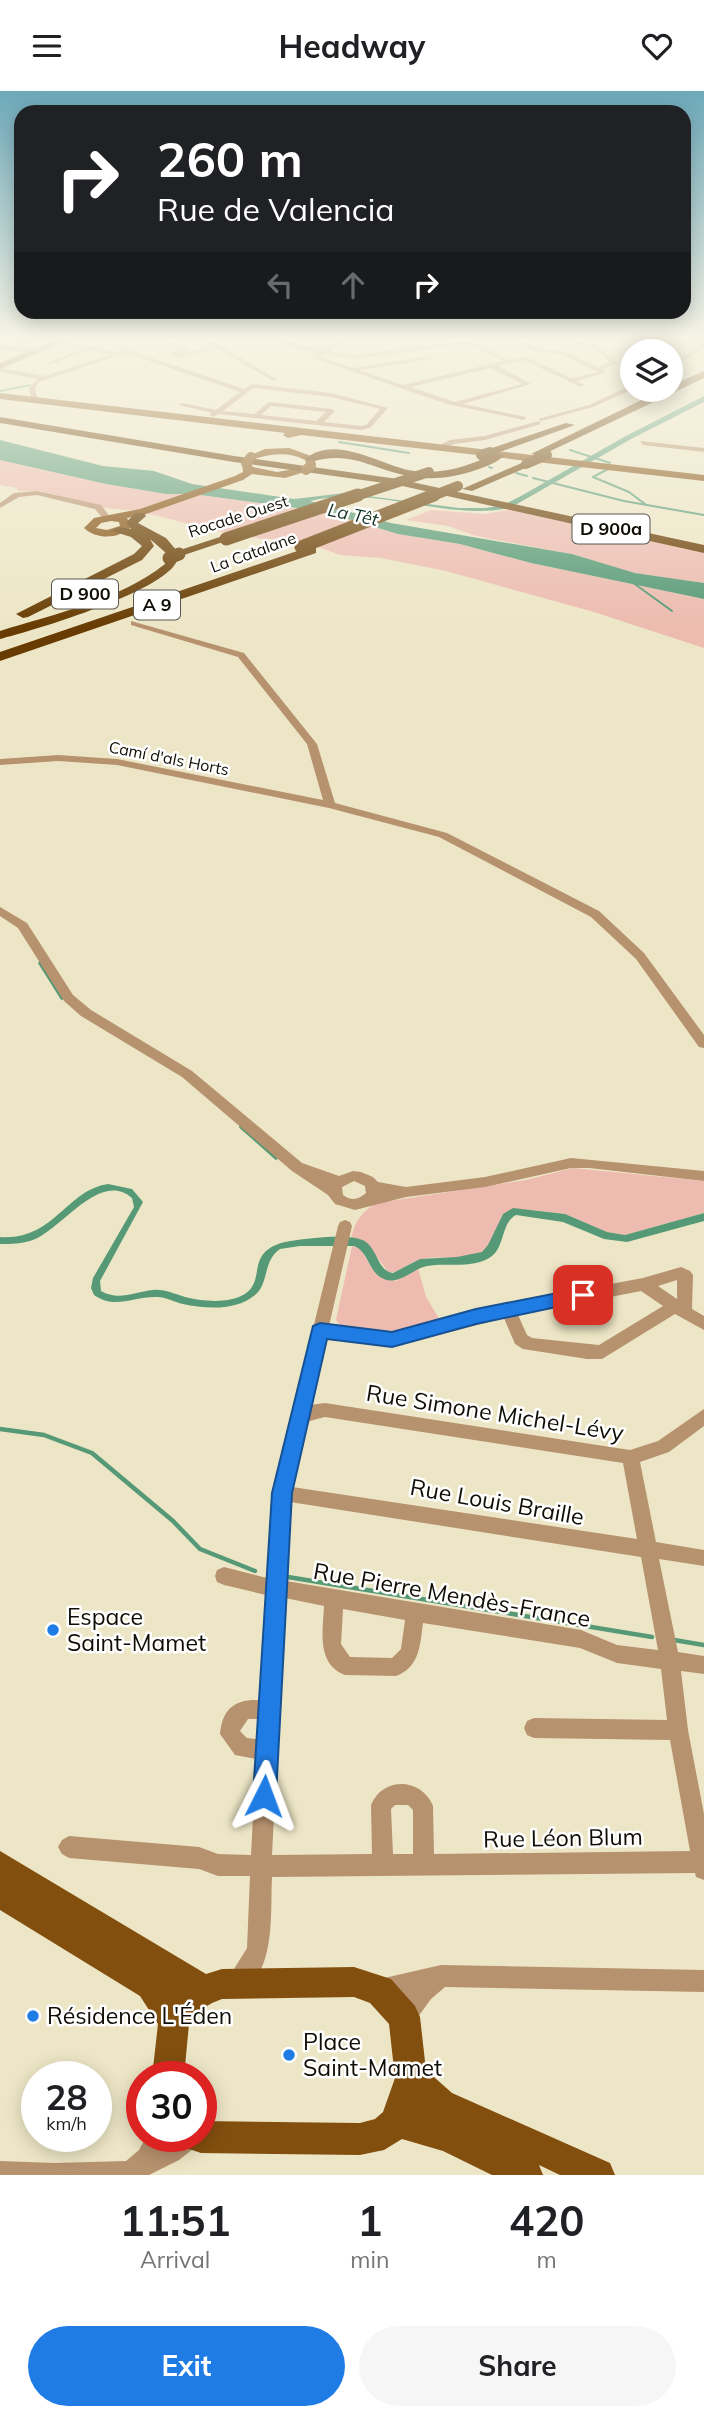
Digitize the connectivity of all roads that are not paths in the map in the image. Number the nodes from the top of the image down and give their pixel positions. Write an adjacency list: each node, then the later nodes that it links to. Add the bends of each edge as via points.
1 (94, 434): 17 (highway)
2 (97, 434): 19 (highway)
3 (98, 434): 17 (highway, via 238,454)
4 (275, 434): 13 (main road)
5 (498, 434): 12 (street)
6 (537, 434): 15 (highway, Rocade Ouest / D 900)
7 (544, 434): 15 (highway)
8 (582, 434): 16 (highway, La Catalane / A 9)
9 (585, 434): 16 (highway, La Catalane / A 9)
10 (341, 438): 12 (main road); 13 (main road); 13 (main road)
11 (643, 443): 14 (street)
12 (446, 448): 13 (main road); 18 (main road)
13 (302, 450): 15 (highway, via 425,463); 15 (highway, via 338,453 401,471 433,474 472,469); 17 (main road); 17 (main road); 19 (highway, via 324,473)
14 (704, 450)
15 (485, 454): 28 (highway, Rocade Ouest / D 900, bridge, via 174,555)
16 (542, 454): 19 (highway, La Catalane / A 9, bridge)
17 (254, 465): 21 (main road)
18 (704, 478)
19 (461, 490): 25 (highway, D 900a); 26 (highway, La Catalane / A 9)
20 (0, 506): 22 (street, via 29,493 63,498)
21 (137, 515): 22 (main road); 23 (main road); 24 (highway, via 133,525)
22 (108, 516): 23 (main road, via 122,520); 23 (main road, via 89,528 100,533)
23 (123, 528): 24 (highway); 28 (highway, via 143,538 146,550)
24 (162, 541): 28 (highway, via 169,547 172,562 160,576 132,589)
25 (704, 547)
26 (307, 548): 29 (highway, La Catalane / A 9); 30 (highway, La Catalane / A 9)
27 (134, 623): 32 (street, via 241,655 312,744)
28 (0, 629)
29 (0, 650)
30 (0, 657)
31 (0, 762): 32 (street, Camí d'als Horts, via 58,758 117,762)
32 (330, 805): 34 (street, Camí d'als Horts, via 443,835 595,914 640,956)
33 (0, 911): 36 (street, via 23,926 68,998 86,1013 187,1074 297,1167)
34 (704, 1044)
35 (704, 1175): 37 (street, via 571,1163 485,1182)
36 (338, 1191): 37 (street); 37 (street, via 353,1176 360,1176 367,1179); 38 (street)
37 (368, 1197): 38 (street)
38 (344, 1230): 43 (street)
39 (642, 1285): 40 (street); 41 (street); 41 (street, via 681,1272 685,1275)
40 (508, 1309): 41 (street, via 521,1339 529,1344 596,1353); 43 (street, via 392,1340)
41 (679, 1309): 42 (street)
42 (704, 1324)
43 (320, 1331): 44 (street)
44 (304, 1415): 46 (street, Rue Simone Michel-Lévy, via 325,1410); 47 (street)
45 (704, 1416): 46 (street, Rue Simone Michel-Lévy, via 663,1447)
46 (630, 1457): 48 (street)
47 (282, 1493): 48 (street, Rue Louis Braille); 51 (street)
48 (648, 1549): 49 (street, Rue Louis Braille); 54 (street)
49 (704, 1558)
50 (224, 1576): 51 (street, Rue Pierre Mendès-France)
51 (276, 1588): 52 (street, Rue Pierre Mendès-France); 56 (street)
52 (334, 1598): 53 (street, Rue Pierre Mendès-France); 53 (street, via 331,1647 345,1666 396,1667 410,1653)
53 (415, 1613): 54 (street, Rue Pierre Mendès-France, via 581,1639 617,1654)
54 (670, 1660): 55 (street, Rue Pierre Mendès-France); 58 (street)
55 (704, 1665)
56 (269, 1710): 59 (street); 59 (street, via 244,1709 232,1723 230,1734 242,1748)
57 (534, 1728): 58 (street)
58 (678, 1730): 60 (street)
59 (266, 1749): 63 (street)
60 (701, 1825): 66 (street)
61 (69, 1847): 63 (street, Rue Léon Blum)
62 (0, 1865): 73 (main road)
63 (261, 1866): 64 (street, Rue Léon Blum); 68 (street)
64 (383, 1866): 65 (street, Rue Léon Blum); 65 (street, via 382,1805 391,1795 412,1795 423,1806)
65 (424, 1866): 66 (street, Rue Léon Blum)
66 (703, 1867)
67 (0, 1893): 76 (main road, via 152,1985)
68 (258, 1949): 71 (street); 72 (street, via 269,1974)
69 (441, 1976): 70 (street); 74 (street); 75 (street)
70 (704, 1981)
71 (236, 1984): 72 (main road); 73 (main road)
72 (280, 1984): 74 (main road, via 354,1982)
73 (202, 1989): 76 (main road, via 187,1999)
74 (380, 1990): 75 (main road)
75 (404, 2017): 78 (main road)
76 (174, 2020): 77 (main road)
77 (170, 2061)
78 (411, 2078): 79 (main road); 87 (main road, via 447,2108)
79 (396, 2122): 80 (main road, via 384,2134 360,2139); 86 (main road, via 419,2124)
80 (217, 2137)
81 (151, 2152): 84 (street)
82 (168, 2152): 84 (street)
83 (0, 2173): 85 (street)
84 (128, 2173): 85 (street)
85 (53, 2175)
86 (526, 2175)
87 (598, 2175)

